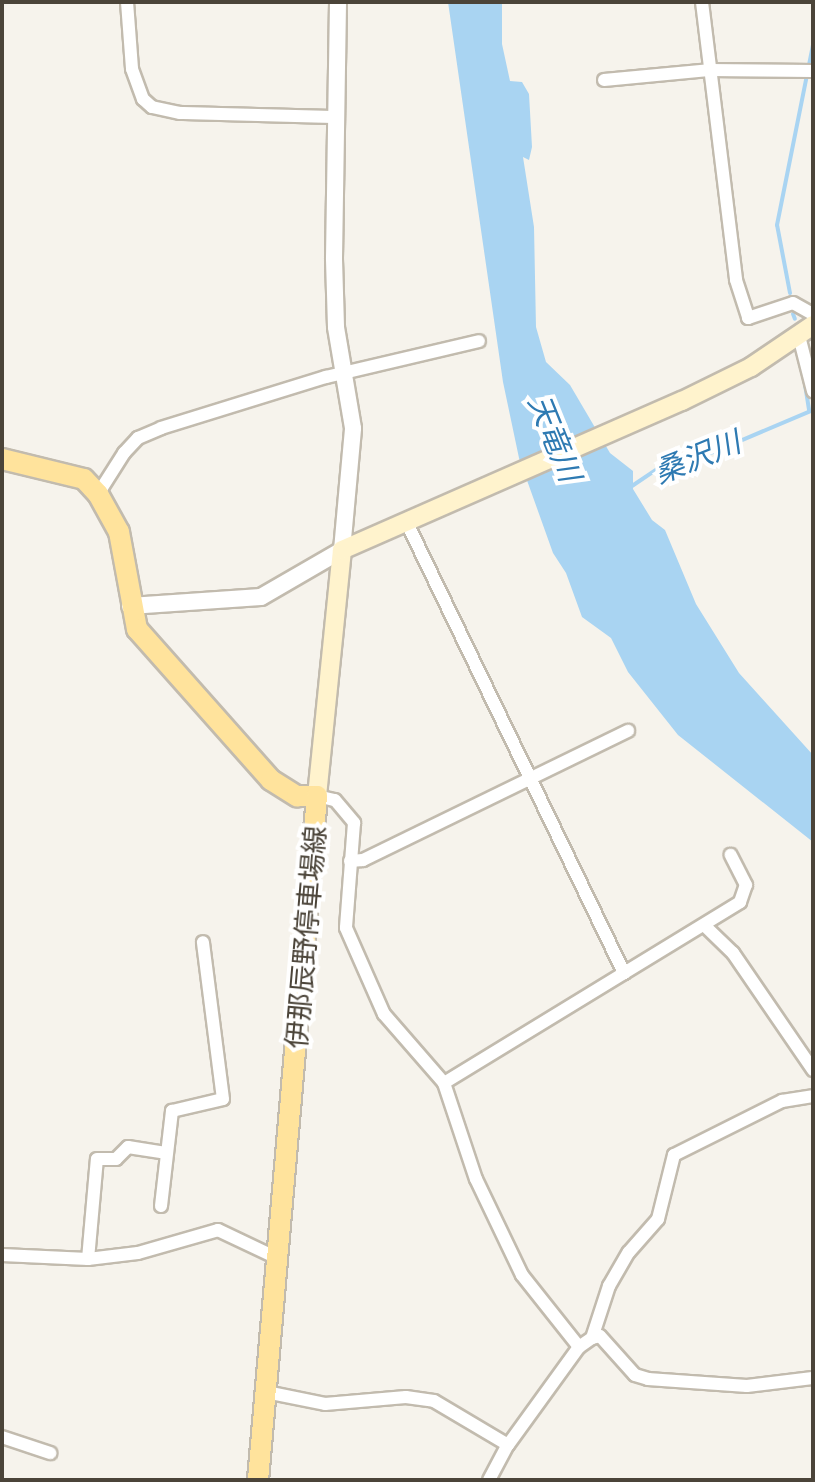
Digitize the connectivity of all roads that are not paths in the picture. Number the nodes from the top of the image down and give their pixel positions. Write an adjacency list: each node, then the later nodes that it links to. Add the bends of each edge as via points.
1 (127, 2): 7 (street, via 132,69 143,99 152,107 180,113)
2 (338, 2): 7 (street)
3 (702, 2): 4 (street)
4 (709, 70): 5 (street); 6 (street); 8 (street, via 736,280 748,318 793,303)
5 (810, 70)
6 (604, 80)
7 (336, 117): 11 (street, via 335,300)
8 (813, 314)
9 (806, 330): 12 (street); 15 (main road, via 742,372)
10 (479, 341): 11 (street)
11 (347, 372): 14 (street, via 138,438); 16 (street, via 353,428)
12 (813, 391)
13 (2, 459): 14 (main road, via 84,479)
14 (98, 494): 17 (main road, 伊那辰野停車場線, via 119,532)
15 (406, 521): 16 (main road); 19 (street)
16 (342, 550): 17 (street, via 261,597); 20 (main road)
17 (130, 606): 20 (main road, 伊那辰野停車場線, via 137,629 160,659 271,780 297,796)
18 (628, 731): 19 (street)
19 (530, 778): 22 (street, via 363,860); 25 (street)
20 (317, 796): 22 (street, via 335,800 354,823); 33 (main road, 伊那辰野停車場線)
21 (731, 855): 23 (street, via 746,885 740,902)
22 (350, 861): 27 (street, via 346,928 384,1014)
23 (705, 926): 25 (street); 26 (street, via 733,953)
24 (203, 942): 29 (street, via 223,1099 172,1111)
25 (624, 973): 27 (street)
26 (813, 1070)
27 (444, 1083): 35 (street, via 476,1179 522,1275)
28 (813, 1096): 34 (street, via 782,1101 674,1155 658,1219 616,1275)
29 (166, 1153): 30 (street); 32 (street, via 128,1147 116,1159 97,1159)
30 (161, 1206)
31 (2, 1255): 32 (street)
32 (88, 1259): 33 (street, via 138,1253 218,1230)
33 (279, 1259): 37 (main road, 伊那辰野停車場線)
34 (592, 1338): 35 (street); 36 (street, via 600,1336 635,1375 648,1379 747,1386)
35 (579, 1347): 39 (street)
36 (813, 1378)
37 (266, 1392): 39 (street, via 325,1404 406,1397 434,1401); 41 (main road, 伊那辰野停車場線)
38 (2, 1437): 40 (street)
39 (508, 1445): 42 (street)
40 (50, 1453)
41 (258, 1480)
42 (489, 1480)

